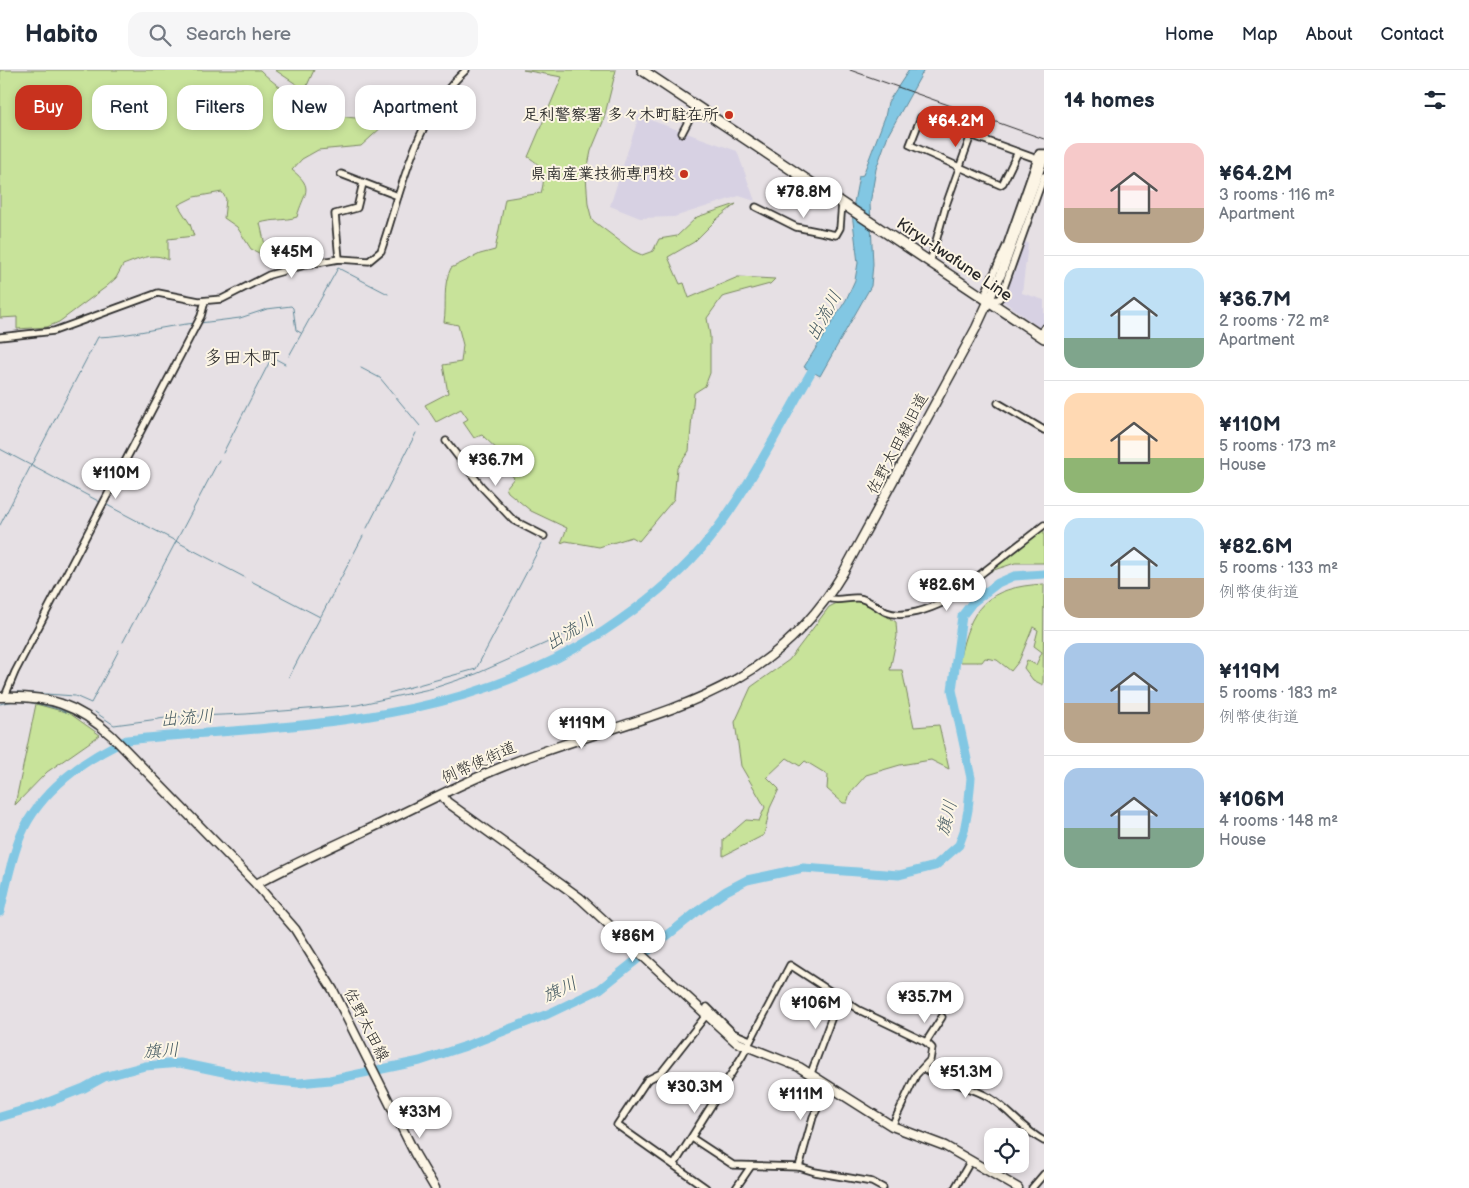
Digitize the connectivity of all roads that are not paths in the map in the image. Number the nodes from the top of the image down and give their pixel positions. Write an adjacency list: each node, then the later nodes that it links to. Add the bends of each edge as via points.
1 (466, 70): 13 (street, via 455,80 423,127)
2 (642, 70): 3 (main road)
3 (696, 106): 4 (street); 14 (main road)
4 (682, 133)
5 (971, 135): 6 (street); 9 (street); 9 (street, via 922,117 910,143 912,147)
6 (1018, 152): 8 (street); 9 (street, via 1002,185)
7 (1044, 153): 8 (street, via 1040,152)
8 (1041, 158): 19 (street, 佐野太田線旧道, via 1024,212); 19 (street, via 986,291)
9 (959, 168): 17 (street)
10 (341, 174): 12 (street)
11 (1044, 176): 19 (street, via 1001,296)
12 (362, 183): 13 (street); 16 (street, via 357,208 335,214)
13 (398, 196): 16 (street, via 381,252 369,261)
14 (842, 203): 15 (street, via 840,228 836,235 796,227); 17 (main road, Kiryu-Iwafune Line)
15 (756, 207)
16 (339, 260): 18 (street, via 269,275 222,299)
17 (930, 263): 19 (main road, Kiryu-Iwafune Line)
18 (205, 301): 21 (street, via 158,293 54,331); 28 (street, via 202,316)
19 (988, 301): 20 (main road, Kiryu-Iwafune Line); 27 (street, 佐野太田線旧道, via 864,538)
20 (1042, 334)
21 (0, 337)
22 (998, 403): 23 (street)
23 (1044, 430)
24 (446, 441): 26 (street, via 513,520)
25 (1044, 525): 27 (street, via 946,601 930,608 892,613 864,599)
26 (544, 536)
27 (828, 598): 29 (street, 例幣使街道, via 808,623 772,657 721,689 512,763)
28 (2, 697): 30 (street, via 33,697 67,705 92,718)
29 (442, 794): 30 (street, 例幣使街道); 36 (street, via 448,802 568,888 736,1042)
30 (256, 884): 48 (street, 佐野太田線, via 303,941 342,1009)
31 (842, 998): 35 (street); 36 (street, via 790,965); 38 (street)
32 (709, 1010): 36 (street)
33 (704, 1018): 44 (street, via 661,1073 647,1080 617,1125)
34 (942, 1018): 35 (street)
35 (926, 1042): 37 (street, via 932,1051)
36 (748, 1044): 38 (street); 41 (street)
37 (923, 1068): 40 (street, via 916,1075); 42 (street, via 937,1077 991,1098 1028,1132)
38 (811, 1073): 39 (street)
39 (829, 1085): 40 (street); 46 (street, via 813,1117)
40 (892, 1126): 43 (street, via 937,1143)
41 (692, 1138): 44 (street); 45 (street, via 733,1165)
42 (1044, 1141)
43 (970, 1162): 52 (street); 53 (street)
44 (674, 1165): 49 (street)
45 (751, 1166): 46 (street); 50 (street)
46 (798, 1167): 51 (street, via 872,1182)
47 (1044, 1174): 54 (street)
48 (434, 1188)
49 (706, 1188)
50 (736, 1188)
51 (883, 1188)
52 (955, 1188)
53 (1018, 1188)
54 (1032, 1188)

